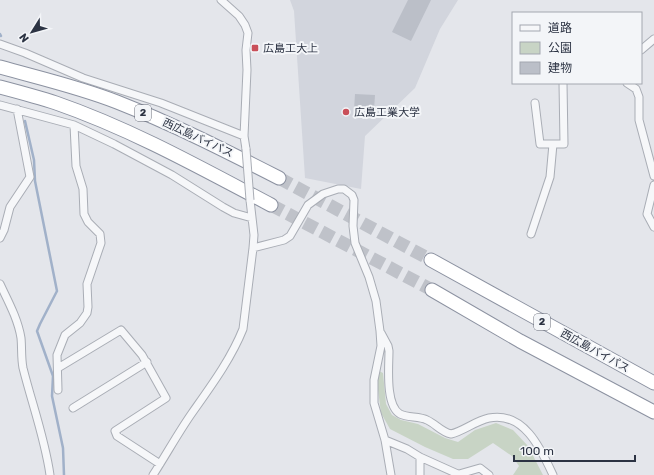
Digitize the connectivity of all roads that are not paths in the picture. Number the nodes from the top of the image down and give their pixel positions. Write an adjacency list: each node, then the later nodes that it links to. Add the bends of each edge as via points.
1 (221, 0): 13 (street, via 239,16 248,34)
2 (654, 39): 4 (street)
3 (0, 44): 13 (street, via 83,78 162,103)
4 (642, 49)
5 (0, 67): 16 (highway, 西広島バイパス / 2, via 116,102 216,145)
6 (562, 84): 14 (street, via 564,144)
7 (628, 84): 15 (street, via 636,89 640,97 639,120)
8 (0, 87): 18 (highway, 2, via 55,103 100,120 163,148)
9 (535, 103): 14 (street, via 540,144)
10 (0, 105): 11 (street)
11 (17, 109): 12 (street); 22 (street, via 30,177 10,207)
12 (74, 125): 19 (street, via 172,175 223,208); 29 (street, via 76,166 83,189 84,214 100,234 102,243 87,284 88,311 80,323 65,335 58,355)
13 (244, 136): 19 (street, bridge)
14 (553, 144): 21 (street, via 550,177)
15 (654, 176)
16 (279, 178)
17 (654, 185): 20 (street, via 646,214)
18 (271, 205)
19 (252, 218): 23 (street)
20 (654, 227)
21 (530, 234)
22 (0, 238)
23 (253, 248): 27 (street, via 284,240 290,236 312,202 332,190 344,189 354,200 355,243 369,277); 36 (street, via 243,329 208,391)
24 (431, 260): 30 (highway, 西広島バイパス / 2)
25 (0, 284): 37 (street, via 19,330 23,367 34,402)
26 (432, 290): 33 (highway, 2, via 520,341)
27 (380, 331): 34 (street, via 381,346 373,392 376,412); 43 (street, via 389,351 391,400 400,414 428,420 451,434 488,418 511,420 529,433)
28 (146, 362): 29 (street, via 121,330); 32 (street); 36 (street, via 166,398 115,431 118,436)
29 (58, 368): 31 (street)
30 (654, 383)
31 (58, 390)
32 (73, 408)
33 (654, 412)
34 (386, 440): 35 (street); 39 (street)
35 (420, 457): 40 (street); 41 (street)
36 (160, 464): 38 (street)
37 (50, 475)
38 (153, 475)
39 (391, 475)
40 (420, 475)
41 (459, 475): 42 (street, via 480,468)
42 (489, 475)
43 (553, 475)

